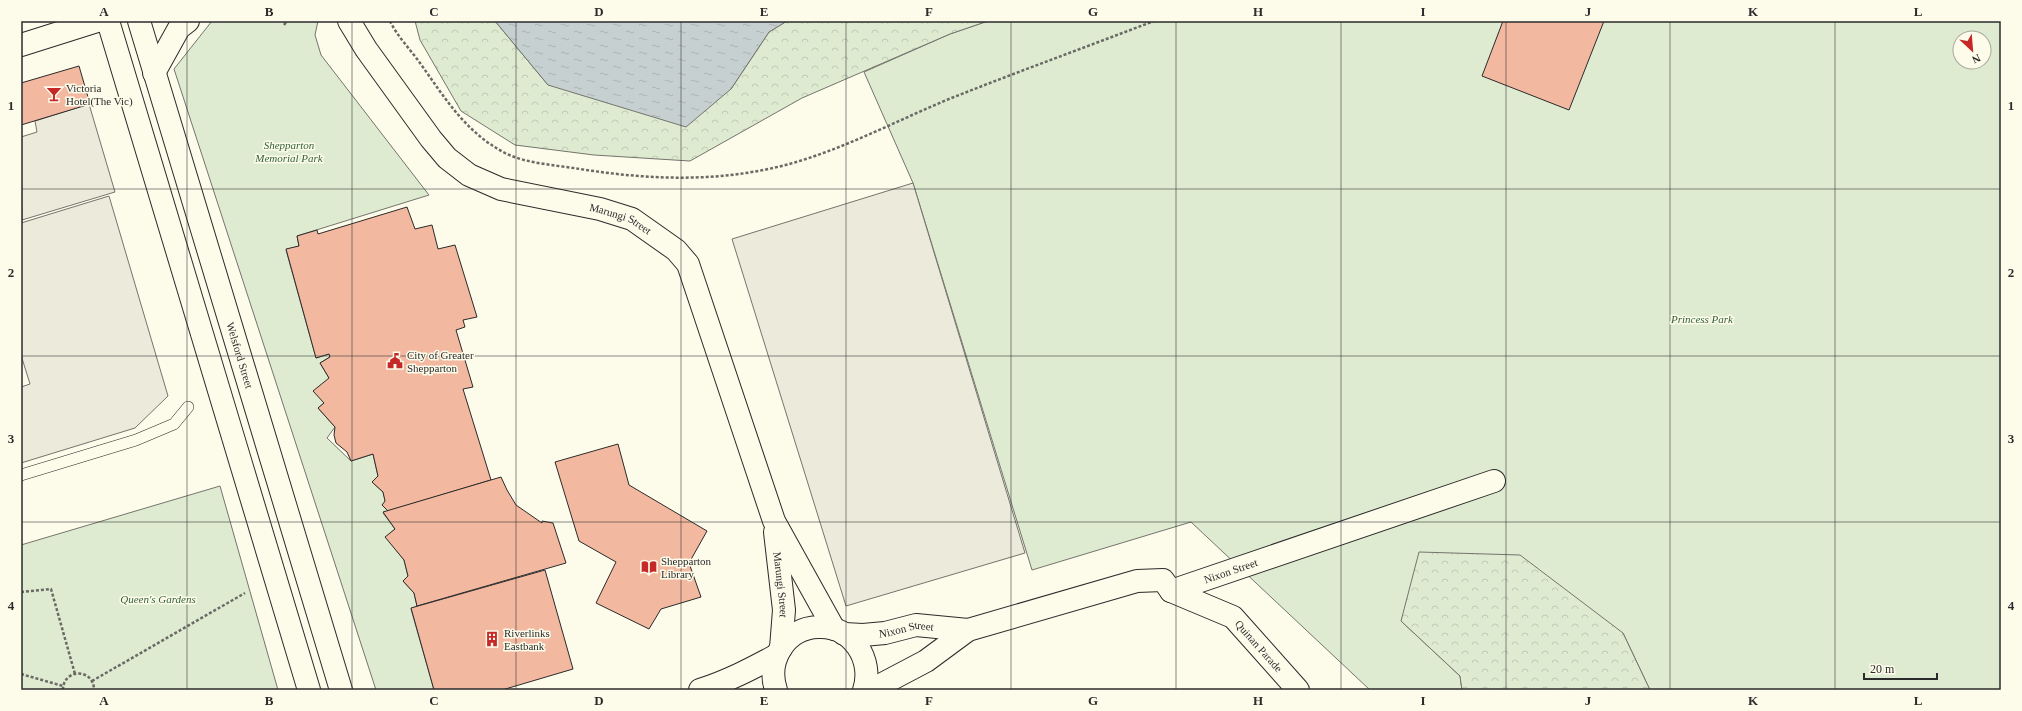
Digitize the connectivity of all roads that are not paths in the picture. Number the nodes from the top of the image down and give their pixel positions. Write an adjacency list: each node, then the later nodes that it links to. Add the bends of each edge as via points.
1 (97, 21): 6 (street)
2 (108, 21): 9 (street)
3 (139, 21): 7 (street, Welsford Street)
4 (188, 21): 7 (street, via 179,28)
5 (349, 21): 13 (street, Marungi Street, via 366,49 431,139 447,158 469,175 501,188 600,209 632,219 676,250 688,264)
6 (21, 45)
7 (154, 73): 8 (street, Welsford Street)
8 (251, 388): 9 (street); 19 (street, Welsford Street)
9 (221, 398): 18 (street)
10 (188, 407): 11 (lane, via 174,424 136,440)
11 (21, 475)
12 (1494, 481): 14 (street, Nixon Street)
13 (774, 521): 16 (street, Marungi Street); 17 (street, Marungi Street, via 784,610)
14 (1171, 591): 15 (street, Nixon Street, via 1163,580 1137,582); 24 (street, Quinan Parade, via 1233,617)
15 (968, 630): 16 (street, Nixon Street, via 916,625 885,633 863,635); 23 (street, Nixon Street, via 926,661)
16 (839, 631): 17 (street, Nixon Street, via 819,627 804,629 791,637); 22 (street, Marungi Street, via 855,642 863,654 867,668)
17 (779, 651): 20 (street, via 745,674); 21 (street, Marungi Street, via 773,668)
18 (309, 690)
19 (341, 690)
20 (700, 690)
21 (776, 690)
22 (864, 690)
23 (871, 690)
24 (1298, 690)

